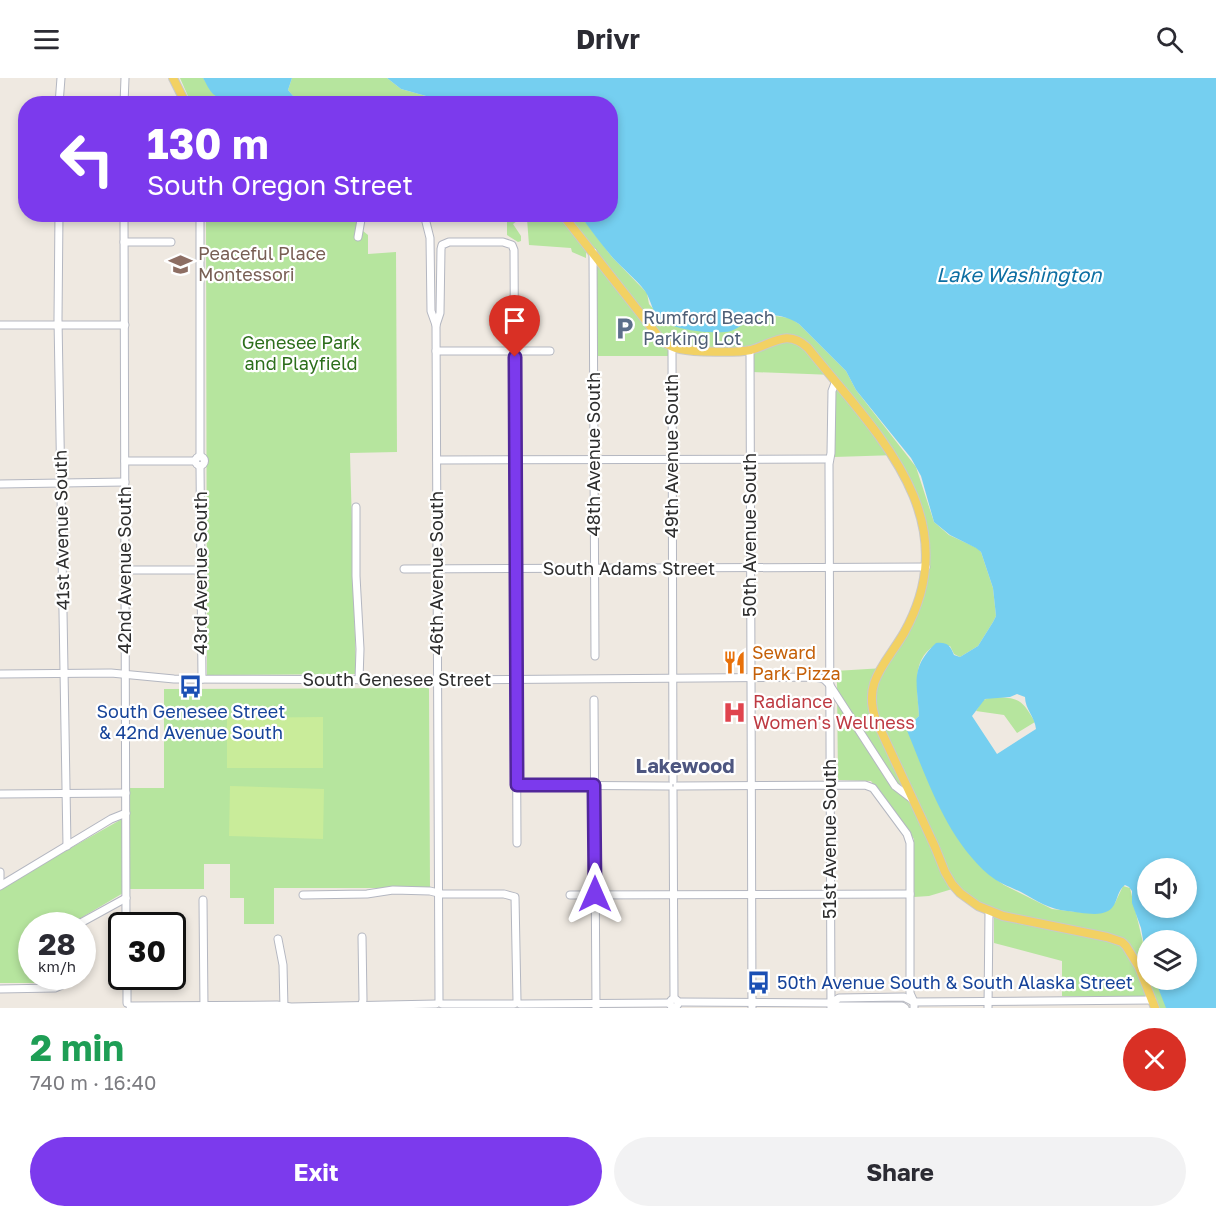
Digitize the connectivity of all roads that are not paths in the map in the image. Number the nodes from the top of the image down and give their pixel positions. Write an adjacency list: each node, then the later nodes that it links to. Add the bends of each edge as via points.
1 (61, 78): 4 (street)
2 (125, 78): 5 (street)
3 (173, 78): 6 (main road)
4 (60, 96)
5 (124, 96)
6 (182, 96)
7 (59, 222): 18 (street, 41st Avenue South)
8 (124, 222): 14 (street, 42nd Avenue South)
9 (200, 222): 34 (street, 43rd Avenue South)
10 (361, 222): 13 (street)
11 (426, 222): 20 (street, 46th Avenue South, via 430,238 430,311)
12 (569, 222): 16 (main road)
13 (358, 237)
14 (124, 242): 15 (street); 19 (street, 42nd Avenue South)
15 (171, 242)
16 (593, 252): 21 (main road, via 655,334); 27 (street, 48th Avenue South)
17 (0, 325): 18 (street)
18 (59, 325): 19 (street); 36 (street, 41st Avenue South)
19 (125, 325): 33 (street, 42nd Avenue South)
20 (436, 325): 23 (street, 46th Avenue South); 24 (street, 46th Avenue South, via 440,313 442,245 503,242 514,250)
21 (672, 347): 22 (main road, via 691,351); 28 (street, 49th Avenue South)
22 (750, 350): 26 (main road, via 774,339 795,340 808,348); 29 (street, 50th Avenue South)
23 (436, 351): 24 (street); 31 (street, 46th Avenue South)
24 (515, 351): 25 (street); 32 (street)
25 (550, 351)
26 (836, 383): 30 (street, 51st Avenue South, via 832,391); 39 (main road, via 886,443 905,476 922,520)
27 (593, 459): 28 (street); 32 (street); 44 (street, 48th Avenue South)
28 (672, 459): 29 (street); 45 (street, 49th Avenue South)
29 (750, 459): 30 (street); 46 (street, 50th Avenue South)
30 (829, 459): 40 (street, 51st Avenue South)
31 (437, 460): 32 (street); 42 (street, 46th Avenue South)
32 (514, 460): 43 (street)
33 (125, 461): 34 (street); 35 (street, 42nd Avenue South)
34 (198, 461): 48 (street, 43rd Avenue South)
35 (125, 482): 36 (street); 47 (street, 42nd Avenue South)
36 (61, 483): 37 (street); 50 (street, 41st Avenue South)
37 (0, 484)
38 (356, 507): 56 (street)
39 (926, 567): 40 (street, South Adams Street); 69 (main road, via 911,619 874,679 871,693 872,710)
40 (830, 568): 46 (street, South Adams Street); 59 (street, 51st Avenue South)
41 (404, 569): 42 (street, South Adams Street)
42 (437, 569): 43 (street, South Adams Street); 57 (street, 46th Avenue South)
43 (515, 569): 44 (street, South Adams Street); 58 (street)
44 (594, 569): 45 (street, South Adams Street); 49 (street, 48th Avenue South)
45 (672, 569): 46 (street, South Adams Street); 53 (street, 49th Avenue South)
46 (751, 569): 54 (street, 50th Avenue South)
47 (126, 570): 48 (street); 52 (street, 42nd Avenue South)
48 (201, 570): 55 (street, 43rd Avenue South)
49 (595, 656)
50 (63, 673): 51 (street, South Genesee Street); 52 (street, South Genesee Street); 68 (street, 41st Avenue South)
51 (0, 674)
52 (126, 675): 55 (street, South Genesee Street); 66 (street, 42nd Avenue South)
53 (673, 678): 54 (street, South Genesee Street); 58 (street, South Genesee Street); 65 (street, 49th Avenue South)
54 (751, 678): 59 (street, South Genesee Street, via 810,676); 63 (street, 50th Avenue South)
55 (202, 679): 56 (street, South Genesee Street)
56 (358, 680): 57 (street, South Genesee Street)
57 (437, 680): 58 (street, South Genesee Street); 76 (street, 46th Avenue South)
58 (516, 680): 61 (street)
59 (829, 684): 64 (street, 51st Avenue South); 69 (street, via 895,786)
60 (594, 700): 62 (street)
61 (517, 785): 62 (street); 71 (street)
62 (594, 785): 65 (street); 77 (street)
63 (750, 785): 64 (street); 65 (street); 75 (street, 50th Avenue South)
64 (830, 785): 79 (street, 51st Avenue South); 80 (street, via 866,785 875,791 909,838)
65 (673, 786): 78 (street, 49th Avenue South)
66 (126, 793): 68 (street); 70 (street, 42nd Avenue South)
67 (0, 794): 68 (street)
68 (64, 794): 72 (street, 41st Avenue South)
69 (912, 799): 86 (main road, via 952,884 968,900)
70 (126, 813): 72 (street); 83 (street, 42nd Avenue South)
71 (517, 843)
72 (67, 846): 74 (street)
73 (0, 872): 74 (street)
74 (0, 886)
75 (751, 893): 78 (street); 79 (street); 99 (street, 50th Avenue South)
76 (439, 894): 81 (street, via 393,890); 97 (street, 46th Avenue South); 98 (street, via 514,897)
77 (595, 894): 78 (street); 82 (street); 102 (street)
78 (673, 894): 93 (street, 49th Avenue South)
79 (830, 894): 80 (street); 103 (street, 51st Avenue South)
80 (910, 894): 100 (street, via 910,993)
81 (303, 895)
82 (570, 895)
83 (126, 898): 85 (street, 42nd Avenue South); 87 (street)
84 (203, 900): 104 (street)
85 (126, 912)
86 (989, 912): 94 (street); 96 (main road, via 1122,942)
87 (96, 914)
88 (362, 937): 106 (street)
89 (278, 939): 105 (street)
90 (0, 989): 91 (street)
91 (18, 989)
92 (127, 990): 101 (street)
93 (674, 1004): 99 (street); 102 (street)
94 (988, 1004): 95 (street); 100 (street)
95 (1067, 1004): 96 (street)
96 (1154, 1004)
97 (439, 1005): 98 (street); 106 (street)
98 (517, 1005): 102 (street)
99 (752, 1005): 103 (street)
100 (914, 1005): 103 (street, via 904,997 839,998)
101 (128, 1006): 104 (street)
102 (596, 1006)
103 (831, 1006): 107 (street)
104 (204, 1007): 105 (street)
105 (284, 1007): 106 (street)
106 (361, 1007)
107 (905, 1008)

